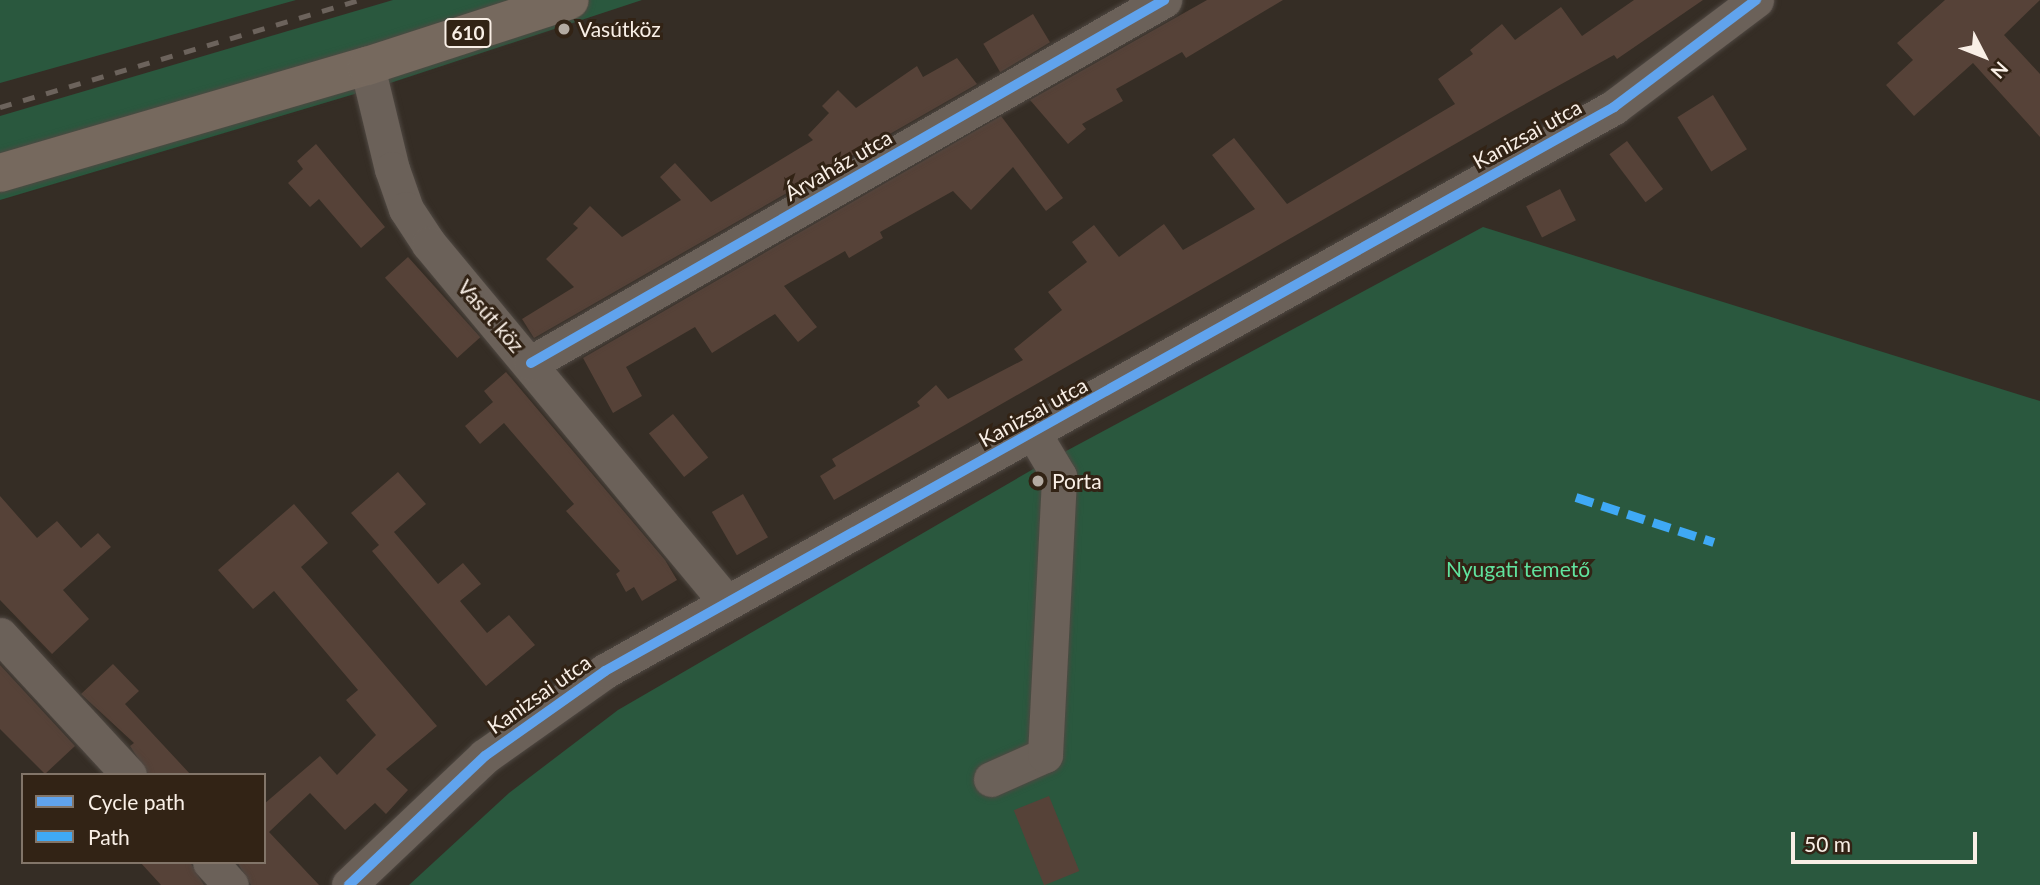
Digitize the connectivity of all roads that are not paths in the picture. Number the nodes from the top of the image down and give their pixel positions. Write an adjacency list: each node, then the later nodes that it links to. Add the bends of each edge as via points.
1 (570, 0): 4 (main road, 610)
2 (1164, 0): 6 (street, Árvaház utca)
3 (1756, 0): 7 (street, Kanizsai utca, via 1614,107)
4 (367, 66): 5 (main road, 610); 6 (street, Vasút köz, via 406,209 429,244)
5 (0, 173)
6 (531, 363): 8 (street, Vasút köz)
7 (1034, 434): 8 (street, Kanizsai utca); 11 (street, via 1059,475 1045,755)
8 (726, 602): 14 (street, Kanizsai utca, via 543,712 485,756)
9 (0, 635): 10 (street)
10 (127, 773)
11 (991, 779)
12 (212, 864): 13 (street)
13 (232, 885)
14 (349, 885)

